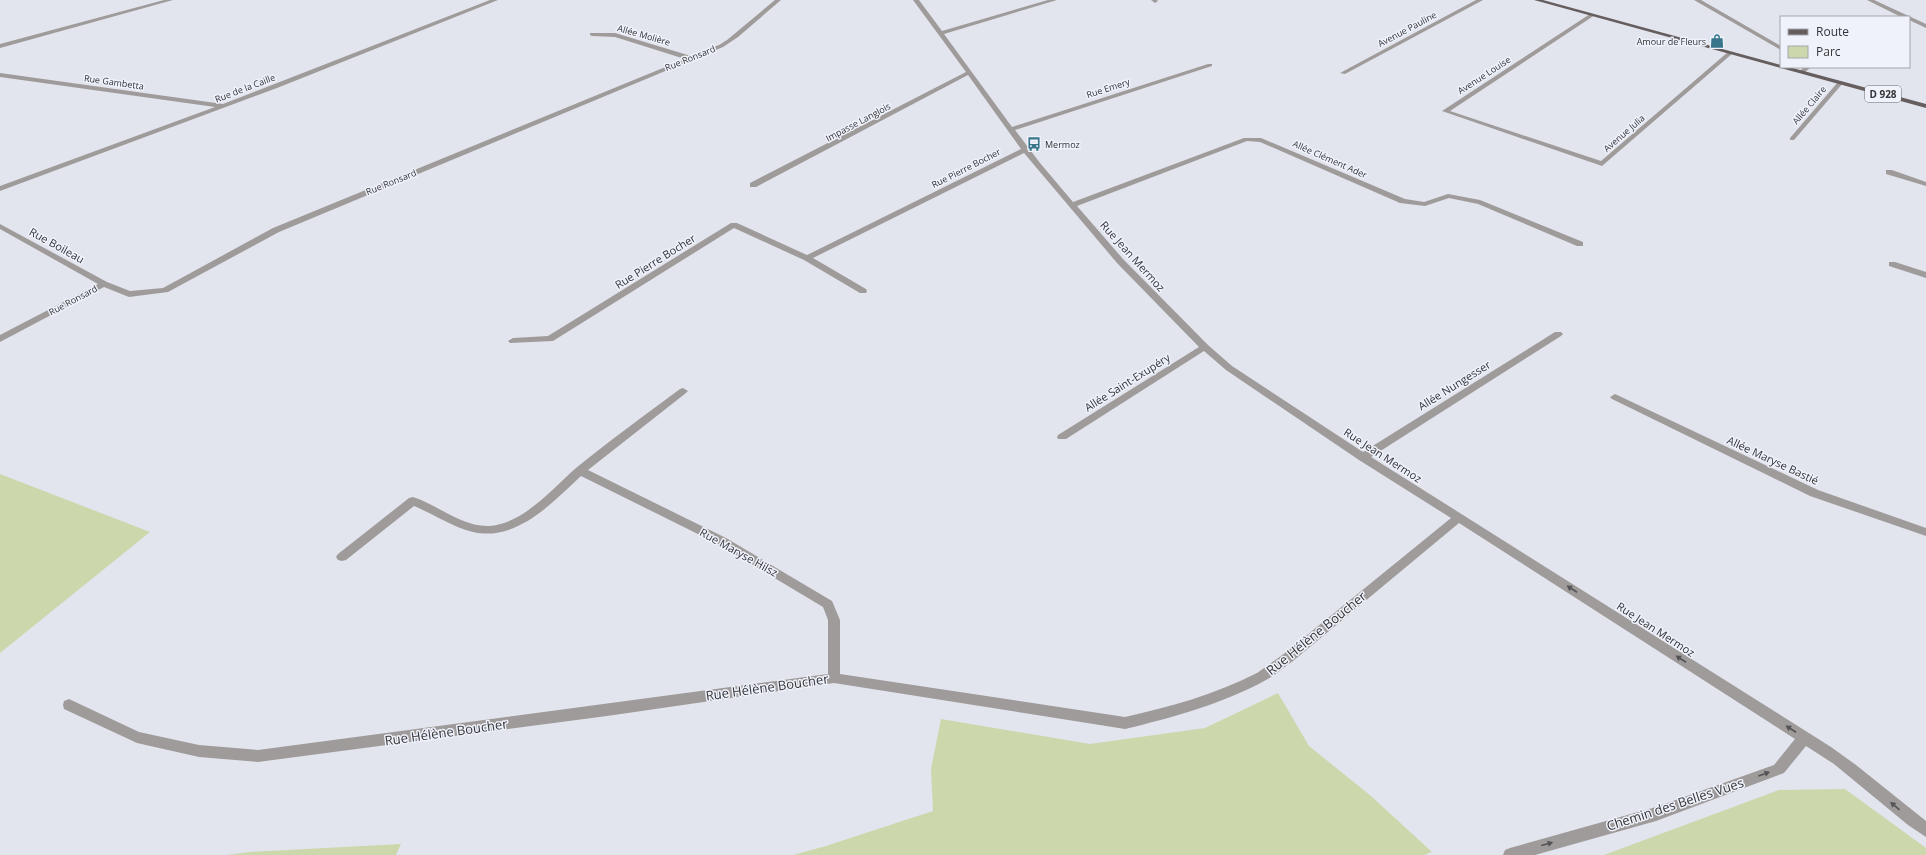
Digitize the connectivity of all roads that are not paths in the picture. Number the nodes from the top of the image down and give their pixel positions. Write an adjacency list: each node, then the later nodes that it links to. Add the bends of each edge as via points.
1 (170, 0): 16 (street)
2 (495, 0): 29 (street, Rue de la Caille)
3 (778, 0): 19 (street, Rue Ronsard, via 732,39)
4 (916, 0): 14 (street, Rue Jean Mermoz)
5 (1054, 0): 14 (street)
6 (1480, 0): 26 (street, Avenue Pauline)
7 (1537, 0): 10 (main road, D 928)
8 (1697, 0): 17 (street)
9 (1870, 0): 11 (street)
10 (1592, 15): 18 (main road, D 928); 32 (street, Avenue Louise, via 1445,111)
11 (1904, 16)
12 (1910, 18): 13 (street)
13 (1926, 26)
14 (941, 33): 24 (street, Rue Jean Mermoz)
15 (592, 34): 19 (street, Allée Molière, via 615,35)
16 (0, 46)
17 (1780, 47)
18 (1730, 53): 21 (main road, D 928); 32 (street, Avenue Julia, via 1602,164)
19 (690, 58): 45 (street, Rue Ronsard, via 276,230 165,290 129,294)
20 (1210, 65): 31 (street, Rue Emery)
21 (1780, 67)
22 (1785, 68): 25 (main road, D 928)
23 (1807, 68): 25 (street)
24 (970, 72): 31 (street, Rue Jean Mermoz); 37 (street, Impasse Langlois)
25 (1802, 72): 28 (main road, D 928)
26 (1343, 73)
27 (0, 75): 29 (street, Rue Gambetta)
28 (1840, 83): 30 (main road, D 928); 33 (street, Allée Claire)
29 (225, 106): 38 (street, Rue de la Caille)
30 (1926, 106)
31 (1012, 129): 34 (street, Rue Jean Mermoz)
32 (1512, 134)
33 (1792, 139)
34 (1026, 149): 39 (street, Rue Jean Mermoz); 42 (street, Rue Pierre Bocher)
35 (1889, 172): 36 (street)
36 (1926, 184)
37 (753, 186)
38 (0, 189)
39 (1072, 205): 41 (street, Allée Clément Ader, via 1246,139 1261,140 1403,202 1425,204 1448,196 1480,202); 50 (street, Rue Jean Mermoz, via 1120,261)
40 (0, 226): 45 (street, Rue Boileau)
41 (1580, 244)
42 (807, 258): 46 (street, Rue Pierre Bocher); 49 (street, Rue Pierre Bocher, via 734,225 550,338)
43 (1892, 264): 44 (street)
44 (1926, 275)
45 (104, 284): 48 (street, Rue Ronsard)
46 (863, 291)
47 (1558, 334): 54 (street, Allée Nungesser)
48 (0, 338)
49 (513, 341)
50 (1205, 347): 53 (street, Allée Saint-Exupéry); 54 (street, Rue Jean Mermoz, via 1235,372)
51 (683, 391): 55 (street)
52 (1615, 397): 57 (street, Allée Maryse Bastié, via 1814,493)
53 (1062, 437)
54 (1363, 457): 56 (street, Rue Jean Mermoz)
55 (580, 471): 58 (street, via 524,518 508,526 490,530 475,528 413,500); 59 (street, Rue Maryse Hilsz, via 722,541 828,604 834,620)
56 (1459, 517): 59 (street, Rue Hélène Boucher, via 1262,676 1230,691 1163,714 1125,723); 61 (street, Rue Jean Mermoz, one-way to 56)
57 (1926, 532)
58 (342, 557)
59 (834, 678): 60 (street, Rue Hélène Boucher, via 258,756 199,751 137,737)
60 (69, 705)
61 (1804, 738): 62 (street, Rue Jean Mermoz, one-way to 61, via 1849,766); 63 (street, Chemin des Belles Vues, one-way to 61, via 1656,814 1779,769)
62 (1926, 830)
63 (1510, 855)

